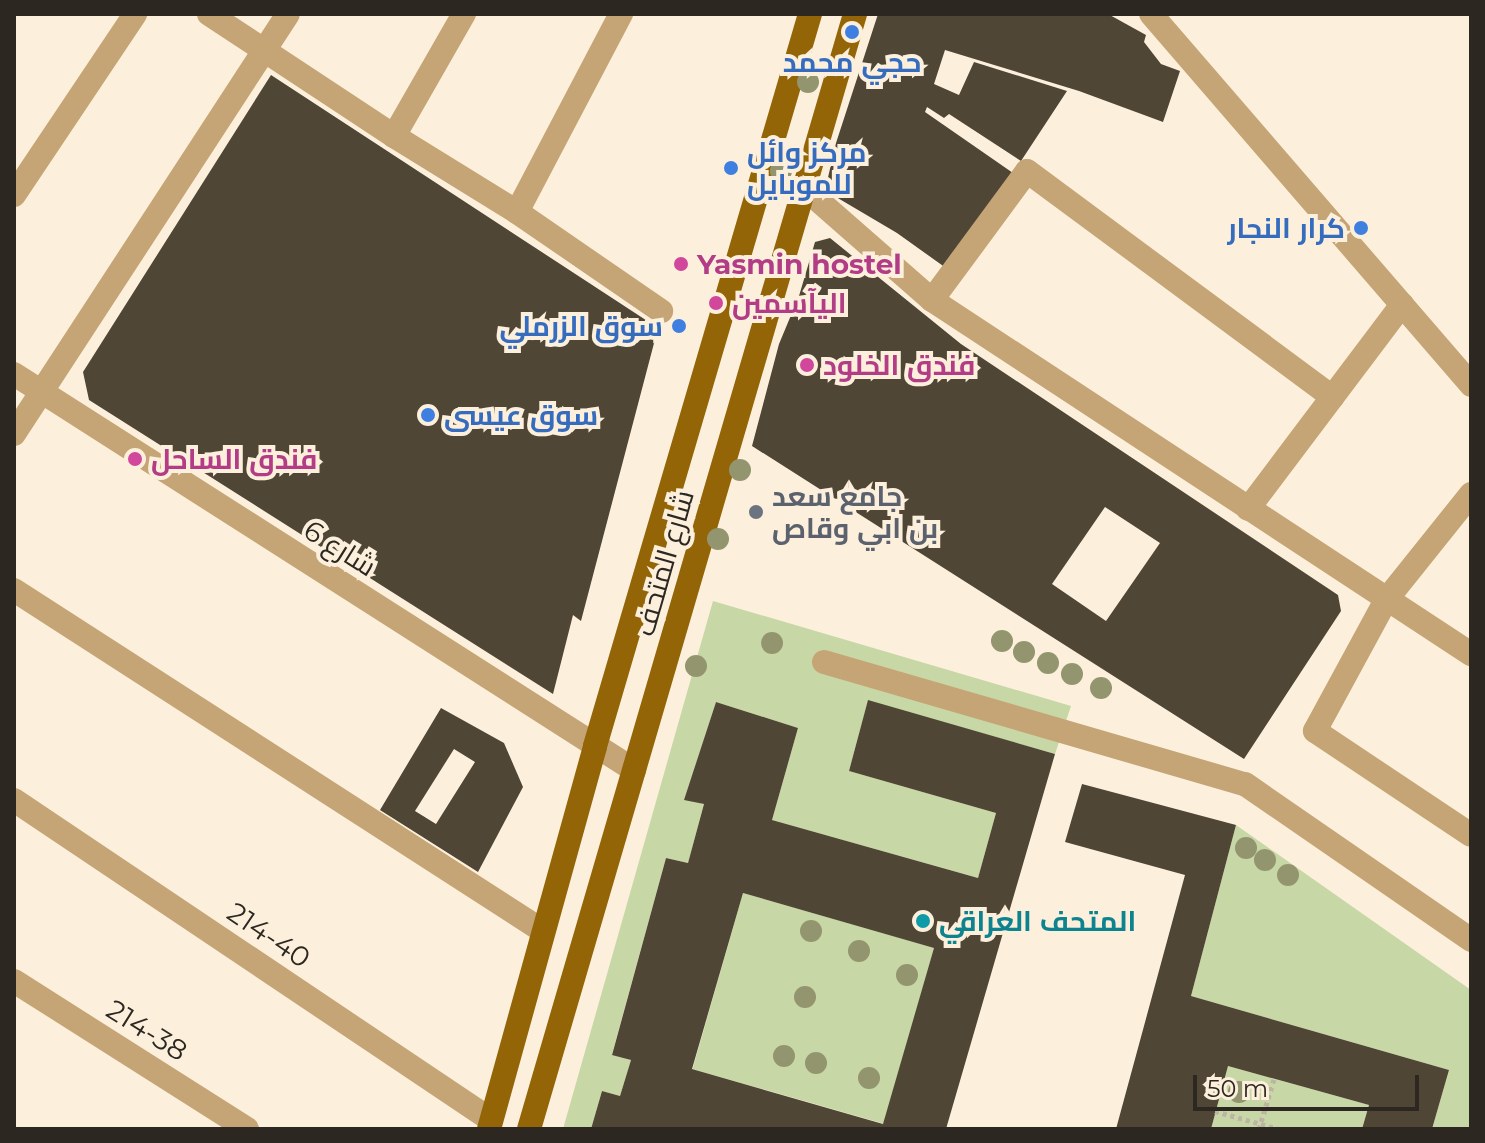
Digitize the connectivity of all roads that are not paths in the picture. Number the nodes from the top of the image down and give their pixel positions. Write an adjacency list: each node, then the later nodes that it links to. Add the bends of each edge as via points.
1 (135, 14): 12 (street)
2 (209, 14): 9 (street)
3 (288, 14): 9 (street)
4 (464, 14): 10 (street)
5 (621, 14): 13 (street)
6 (810, 14): 28 (main road, شارع المتحف)
7 (855, 14): 11 (main road, شارع المتحف)
8 (1151, 14): 15 (street)
9 (264, 51): 10 (street); 19 (street)
10 (394, 136): 13 (street)
11 (804, 188): 14 (street); 29 (main road, شارع المتحف)
12 (14, 195)
13 (517, 212): 16 (street)
14 (932, 300): 20 (street, via 1027,171); 23 (street)
15 (1402, 305): 18 (street); 20 (street)
16 (661, 311)
17 (14, 374): 19 (street, شارع 6)
18 (1471, 385)
19 (42, 393): 21 (street); 28 (street, شارع 6)
20 (1332, 397): 23 (street)
21 (14, 434)
22 (1471, 494): 25 (street)
23 (1248, 509): 25 (street)
24 (14, 590): 32 (street)
25 (1386, 600): 26 (street); 31 (street, via 1315,731)
26 (1471, 654)
27 (824, 662): 33 (street, via 1245,784)
28 (595, 746): 29 (street, شارع 6); 32 (main road, شارع المتحف)
29 (634, 770): 37 (main road, شارع المتحف)
30 (14, 800): 35 (street, 214-40)
31 (1471, 835)
32 (543, 931): 35 (main road, شارع المتحف)
33 (1471, 940)
34 (14, 981): 36 (street, 214-38)
35 (490, 1124)
36 (247, 1129)
37 (529, 1129)

